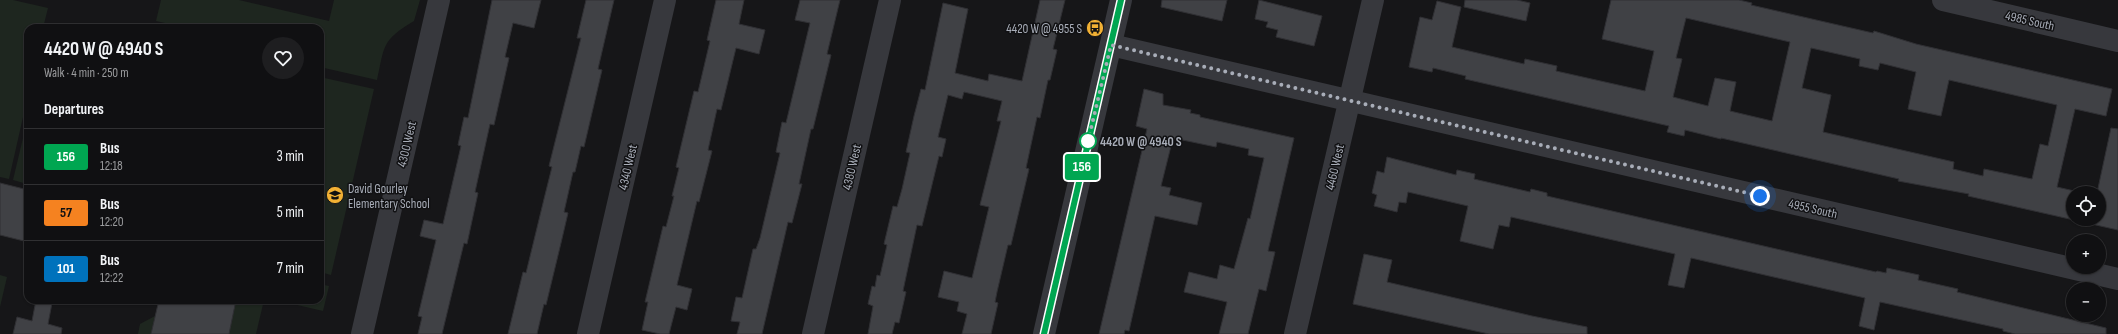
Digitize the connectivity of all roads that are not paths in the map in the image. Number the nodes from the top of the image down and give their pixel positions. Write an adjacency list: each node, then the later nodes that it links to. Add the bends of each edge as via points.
1 (439, 0): 11 (street, 4300 West)
2 (665, 0): 12 (street, 4340 West)
3 (890, 0): 13 (street, 4380 West)
4 (1121, 0): 8 (street)
5 (1373, 0): 9 (street, 4460 West)
6 (1943, 0): 7 (street, 4985 South)
7 (2118, 41)
8 (1111, 45): 9 (street, 4955 South); 14 (street)
9 (1350, 101): 10 (street, 4955 South); 15 (street, 4460 West)
10 (2118, 278)
11 (362, 334)
12 (588, 334)
13 (812, 334)
14 (1044, 334)
15 (1295, 334)

